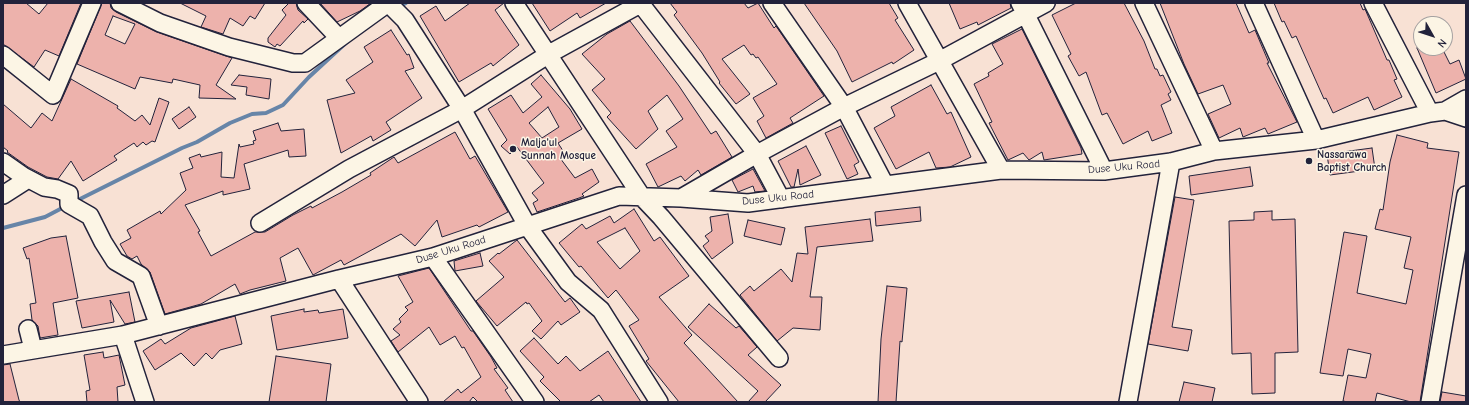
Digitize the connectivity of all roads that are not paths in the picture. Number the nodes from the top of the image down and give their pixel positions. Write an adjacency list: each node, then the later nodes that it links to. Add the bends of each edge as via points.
1 (92, 3): 16 (street, via 53,95)
2 (120, 3): 14 (street, via 160,24 229,47 292,64 304,63)
3 (306, 3): 14 (street)
4 (388, 3): 14 (street); 20 (street, via 405,20)
5 (514, 3): 15 (street)
6 (641, 3): 15 (street); 25 (street)
7 (772, 3): 19 (street)
8 (907, 3): 17 (street)
9 (1046, 3): 13 (street)
10 (1144, 3): 24 (street)
11 (1254, 3): 23 (street)
12 (1373, 3): 21 (street)
13 (1023, 8): 17 (street); 29 (street)
14 (338, 37)
15 (549, 54): 20 (street); 34 (street)
16 (3, 55)
17 (939, 61): 19 (street); 28 (street)
18 (1466, 99): 21 (street, Duse Uku Road)
19 (844, 107): 25 (street); 31 (street)
20 (462, 109): 37 (street, via 349,169); 38 (street)
21 (1437, 112): 22 (street); 23 (street, Duse Uku Road)
22 (1466, 118)
23 (1316, 140): 24 (street, Duse Uku Road)
24 (1214, 151): 27 (street, Duse Uku Road)
25 (757, 154): 35 (street); 36 (street)
26 (3, 162): 30 (street)
27 (1171, 162): 29 (street, Duse Uku Road); 51 (street)
28 (1001, 170): 29 (street, Duse Uku Road); 31 (street, Duse Uku Road)
29 (1104, 171)
30 (28, 179): 32 (street); 41 (street, via 44,187 69,194 69,204 90,216 115,262 141,276)
31 (885, 185): 36 (street, Duse Uku Road)
32 (3, 195)
33 (1466, 195): 52 (street)
34 (642, 198): 35 (street, Duse Uku Road); 38 (street, Duse Uku Road, via 619,196); 46 (street, via 661,217)
35 (681, 198): 36 (street, Duse Uku Road, via 748,203)
36 (781, 199)
37 (260, 223)
38 (528, 227): 39 (street, Duse Uku Road); 50 (street, via 568,282 601,310)
39 (433, 257): 40 (street, Duse Uku Road); 49 (street)
40 (339, 279): 41 (street, Duse Uku Road); 48 (street)
41 (159, 326): 43 (street, Duse Uku Road)
42 (28, 329): 44 (street)
43 (124, 335): 44 (street, Duse Uku Road); 47 (street)
44 (33, 349): 45 (street, Duse Uku Road)
45 (3, 355)
46 (779, 358)
47 (145, 402)
48 (420, 402)
49 (535, 402)
50 (660, 402)
51 (1128, 402)
52 (1430, 402)

